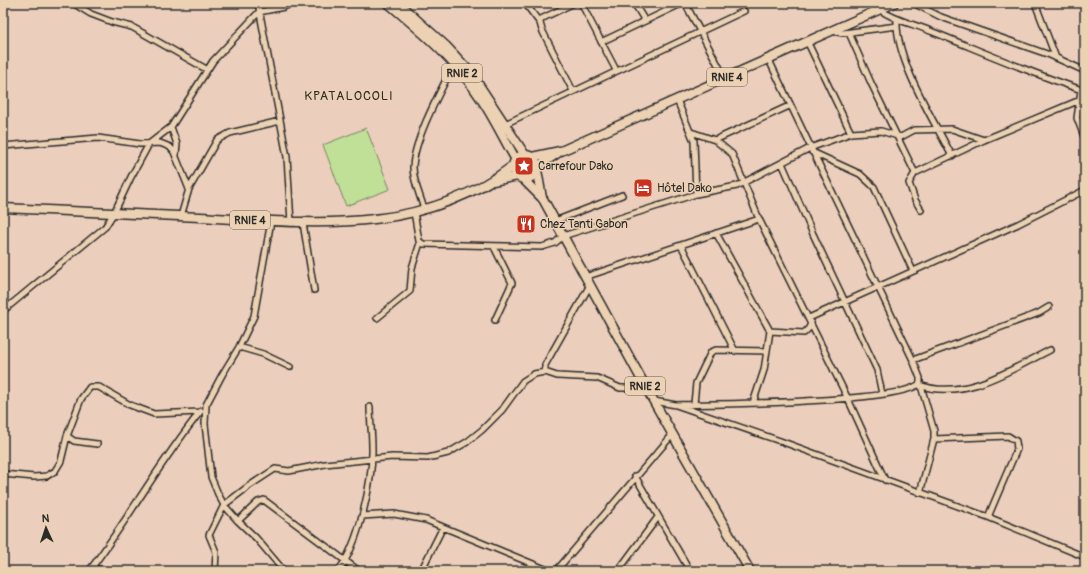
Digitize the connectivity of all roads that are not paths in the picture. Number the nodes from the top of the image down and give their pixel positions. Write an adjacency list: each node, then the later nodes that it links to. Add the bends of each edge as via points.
1 (73, 3): 29 (street, via 91,14 132,27)
2 (258, 3): 16 (street)
3 (292, 3): 16 (street)
4 (388, 3): 28 (main road, RNIE 2)
5 (398, 3): 39 (main road, RNIE 2, via 456,56 471,73)
6 (526, 3): 19 (street)
7 (574, 3): 19 (street, via 541,19)
8 (581, 3): 25 (street)
9 (634, 3): 18 (street)
10 (684, 3): 18 (street); 21 (street)
11 (893, 3): 14 (main road, RNIE 4)
12 (913, 3): 27 (street, via 942,17)
13 (1035, 3): 27 (street)
14 (880, 9): 17 (street); 22 (main road, RNIE 4)
15 (744, 11): 21 (street)
16 (259, 12): 29 (street); 38 (street)
17 (897, 20): 20 (street); 34 (street, via 932,31)
18 (645, 21): 25 (street)
19 (540, 23): 33 (street)
20 (897, 26): 23 (street); 41 (street, via 910,72)
21 (702, 31): 30 (street); 32 (street)
22 (832, 31): 23 (street); 24 (main road, RNIE 4)
23 (849, 33): 44 (street)
24 (808, 41): 26 (main road, RNIE 4); 43 (street)
25 (601, 42): 30 (street)
26 (768, 58): 32 (main road, RNIE 4); 37 (street)
27 (1056, 58): 31 (street)
28 (454, 64): 55 (main road, RNIE 2, via 485,105); 68 (street, via 427,120 414,162 414,176)
29 (206, 69): 40 (street)
30 (616, 70): 33 (street)
31 (1085, 71)
32 (725, 78): 35 (main road, RNIE 4)
33 (574, 91): 39 (street)
34 (1083, 91): 36 (street)
35 (677, 100): 42 (street); 51 (main road, RNIE 4)
36 (1080, 100): 45 (street, via 1077,118); 47 (street)
37 (789, 106): 46 (street); 50 (street)
38 (280, 121): 62 (street, via 230,133 217,140); 76 (street, via 287,157)
39 (505, 124): 53 (main road, RNIE 2)
40 (171, 127): 48 (street); 52 (street, via 177,144)
41 (938, 129): 44 (street, via 914,130 901,137); 47 (street, via 957,130); 54 (street)
42 (691, 132): 46 (street); 64 (street, via 695,148)
43 (851, 133): 44 (street, via 881,131); 50 (street)
44 (896, 136): 58 (street)
45 (1085, 139)
46 (715, 140): 61 (street, via 732,154)
47 (984, 140): 54 (street)
48 (149, 144): 49 (street, via 98,138); 52 (street, via 170,147); 71 (street)
49 (4, 146)
50 (811, 150): 56 (street); 83 (street, via 860,174 874,187); 86 (street)
51 (561, 151): 53 (main road, RNIE 4); 57 (main road, RNIE 4)
52 (176, 155): 62 (street)
53 (528, 156): 55 (main road); 57 (main road, via 536,162)
54 (952, 156): 58 (street)
55 (515, 162): 59 (main road, via 514,172); 60 (main road, RNIE 4)
56 (782, 163): 61 (street); 88 (street)
57 (537, 168): 59 (main road, via 531,177); 66 (main road)
58 (915, 173): 69 (street, via 909,183)
59 (520, 177): 60 (main road, RNIE 4); 66 (main road)
60 (490, 182): 68 (main road, RNIE 4, via 462,196)
61 (744, 182): 64 (street, via 729,188); 73 (street)
62 (189, 189): 72 (street)
63 (1085, 190): 83 (street, via 1018,224)
64 (696, 194): 79 (street)
65 (622, 196): 75 (street)
66 (542, 199): 75 (main road, RNIE 2)
67 (3, 208): 71 (main road, RNIE 4)
68 (424, 209): 70 (main road, RNIE 4)
69 (921, 210)
70 (414, 212): 77 (main road, RNIE 4, via 363,221); 80 (street)
71 (114, 213): 72 (main road, RNIE 4); 90 (street, via 101,231)
72 (181, 216): 74 (main road, RNIE 4)
73 (759, 219): 78 (street); 93 (street)
74 (271, 221): 76 (main road, RNIE 4); 95 (street, via 254,316)
75 (555, 221): 79 (main road, RNIE 2)
76 (291, 223): 77 (main road, RNIE 4)
77 (303, 223): 87 (street)
78 (716, 233): 81 (street); 94 (street)
79 (563, 236): 82 (street, via 555,243 542,247); 84 (main road, RNIE 2)
80 (420, 243): 82 (street); 91 (street, via 412,268 410,290)
81 (680, 245): 84 (street); 97 (street)
82 (494, 247): 92 (street, via 512,283)
83 (913, 271): 86 (street)
84 (585, 276): 85 (main road, RNIE 2)
85 (590, 285): 101 (street, via 545,365); 102 (main road, RNIE 2)
86 (877, 286): 88 (street); 99 (street)
87 (314, 290)
88 (844, 301): 93 (street); 104 (street, via 878,370)
89 (1049, 307): 99 (street)
90 (3, 311)
91 (377, 318)
92 (495, 320)
93 (810, 320): 94 (street, via 809,328 804,333); 105 (street)
94 (770, 331): 98 (street)
95 (239, 347): 100 (street, via 263,354); 109 (street)
96 (1050, 350): 103 (street, via 969,387 939,390)
97 (735, 351): 98 (street); 108 (street, via 711,352 696,383)
98 (767, 351): 107 (street, via 760,386)
99 (913, 360): 103 (street)
100 (290, 367)
101 (545, 372): 102 (street, via 557,376 597,378 620,388); 117 (street, via 534,374 523,381 502,410 482,430 448,453 428,458 392,457)
102 (644, 384): 106 (main road, RNIE 2)
103 (920, 385): 104 (street); 115 (street, via 933,423)
104 (882, 394): 105 (street)
105 (848, 399): 107 (street); 120 (street)
106 (654, 401): 110 (street); 113 (main road, RNIE 2)
107 (753, 403): 108 (street)
108 (694, 404): 110 (street)
109 (206, 405): 112 (street); 122 (street, via 206,442 211,477)
110 (676, 405): 120 (street)
111 (370, 407): 117 (street)
112 (200, 412): 114 (street, via 154,414 130,405 99,387 90,386 81,399); 130 (street, via 148,482)
113 (673, 434): 119 (street); 141 (main road, RNIE 2)
114 (67, 436): 116 (street, via 79,443); 118 (street, via 60,461 55,471 47,476 34,478)
115 (934, 439): 121 (street); 125 (street, via 1008,436 1016,441 1017,450)
116 (97, 444)
117 (372, 460): 122 (street, via 325,464 289,471 275,469); 123 (street)
118 (3, 474)
119 (635, 476): 124 (street); 138 (street)
120 (886, 480): 121 (street)
121 (920, 493): 125 (street)
122 (224, 505): 126 (street); 132 (street, via 209,535 216,552)
123 (362, 516): 127 (street, via 394,514); 129 (street)
124 (658, 517): 139 (street); 140 (street)
125 (988, 517): 128 (street)
126 (238, 521): 129 (street, via 258,502 264,500); 133 (street)
127 (443, 527): 136 (street); 137 (street)
128 (1085, 557)
129 (346, 561): 134 (street); 135 (street)
130 (91, 569): 131 (street)
131 (104, 571)
132 (216, 571)
133 (284, 571)
134 (338, 571)
135 (359, 571)
136 (421, 571)
137 (550, 571)
138 (556, 571)
139 (618, 571)
140 (690, 571)
141 (750, 571)

